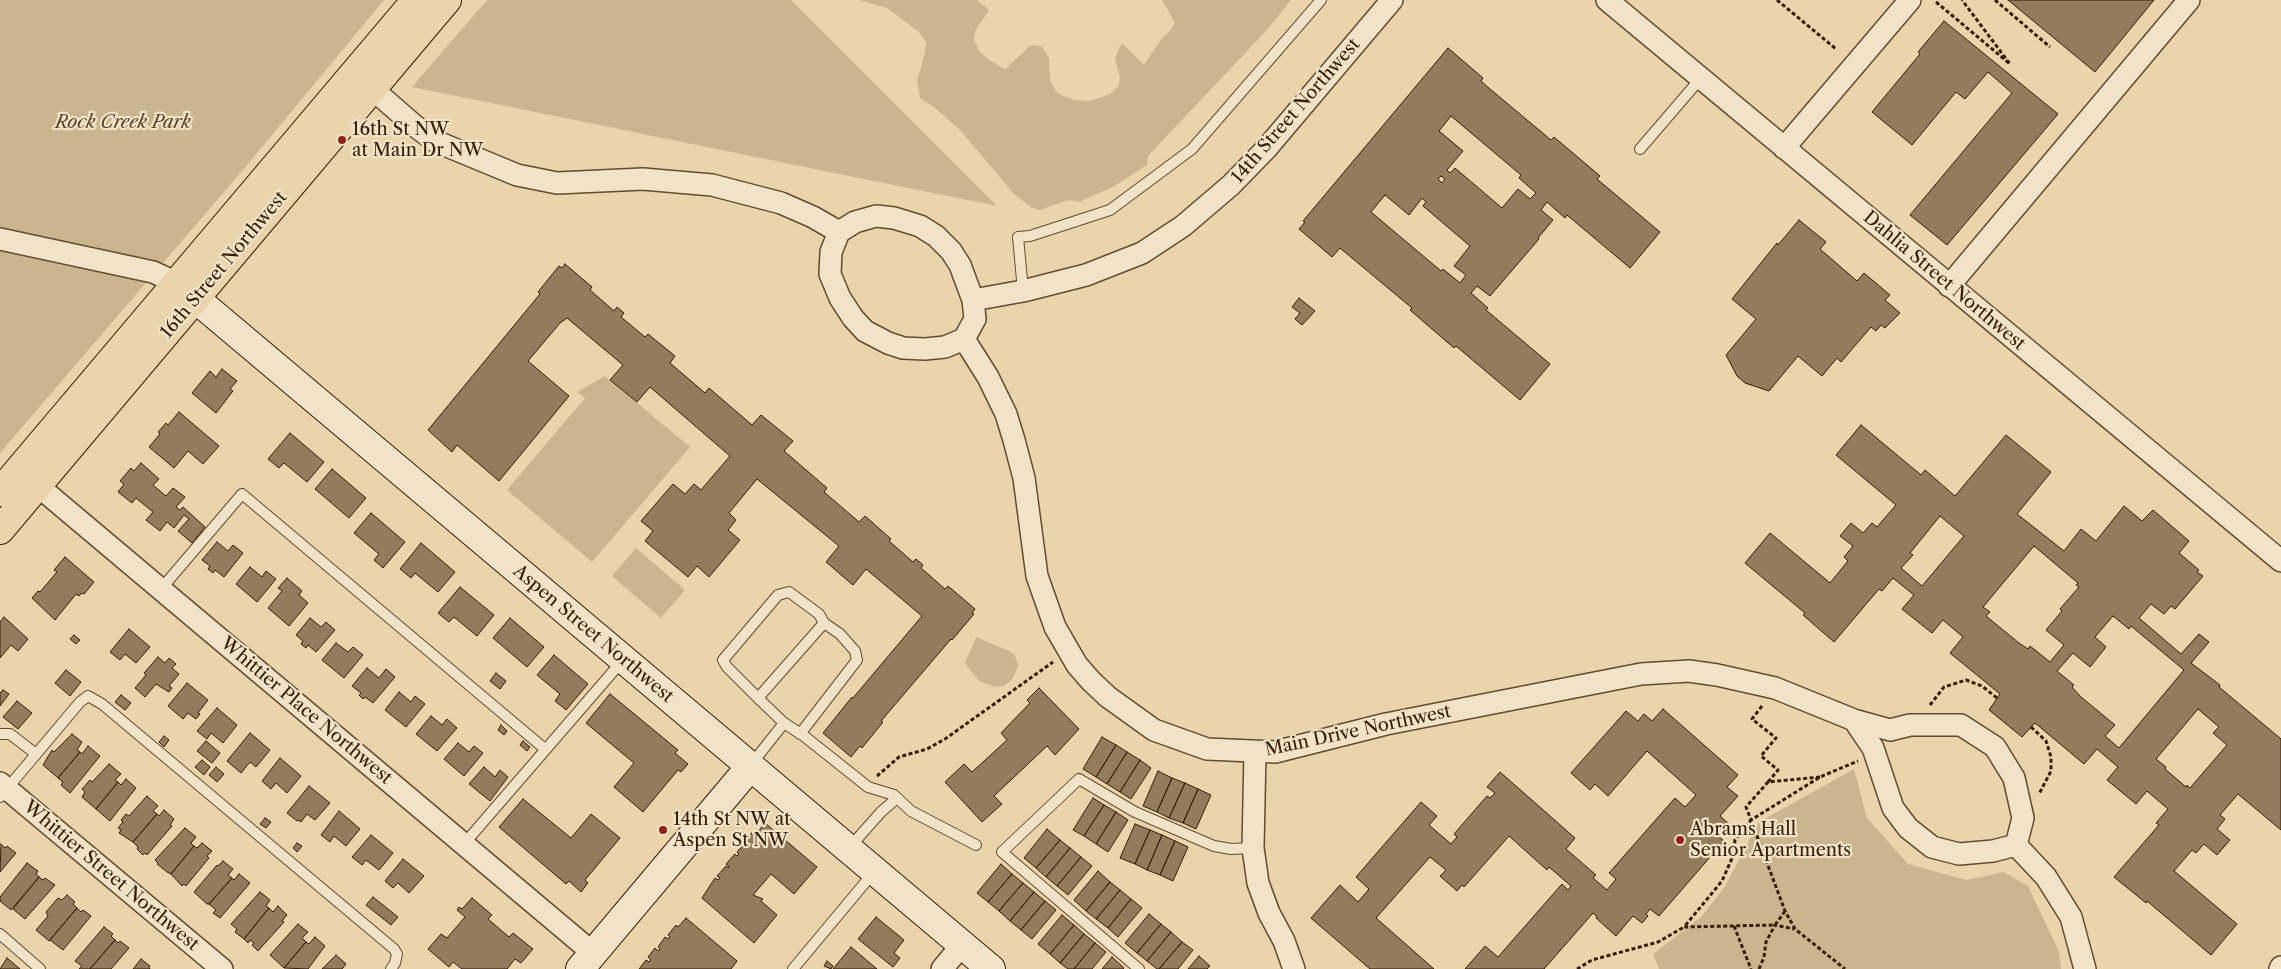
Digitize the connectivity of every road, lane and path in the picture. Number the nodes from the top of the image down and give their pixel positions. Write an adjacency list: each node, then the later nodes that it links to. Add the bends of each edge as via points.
1 (416, 0): 15 (main road, 16th Street Northwest)
2 (447, 0): 15 (main road, 16th Street Northwest)
3 (1321, 0): 22 (lane, via 1192,149 1110,210 1018,237)
4 (1607, 0): 14 (street, Dahlia Street Northwest)
5 (1777, 0): 13 (path)
6 (1910, 0): 16 (street)
7 (1962, 0): 11 (path, via 2010,64)
8 (1994, 0): 12 (path)
9 (2189, 0): 20 (street)
10 (1385, 2): 22 (street, 14th Street Northwest, via 1259,157 1183,226 1142,253 1125,260 1069,280)
11 (1936, 2)
12 (2050, 47)
13 (1836, 49)
14 (1701, 78): 16 (street, Dahlia Street Northwest); 17 (lane)
15 (363, 81): 18 (street, via 435,141 524,178 557,183 644,179 706,184 781,204); 21 (main road, 16th Street Northwest)
16 (1784, 148): 20 (street, Dahlia Street Northwest)
17 (1640, 149)
18 (839, 232): 23 (street, via 855,222 876,216 920,226 951,251); 24 (street, via 831,252 830,274 840,298 865,330 903,348 925,349)
19 (0, 239): 21 (street, via 153,272)
20 (1949, 286): 28 (street, Dahlia Street Northwest)
21 (186, 291): 25 (main road, 16th Street Northwest); 32 (street, Aspen Street Northwest)
22 (1023, 291): 23 (street, 14th Street Northwest)
23 (973, 300): 24 (street, via 975,319)
24 (964, 339): 44 (street, Main Drive Northwest, via 988,376 1006,414 1024,478 1039,586 1055,627 1077,665 1108,697 1154,730 1207,749)
25 (28, 478): 26 (main road, 16th Street Northwest); 27 (main road, 16th Street Northwest); 29 (street, Whittier Place Northwest)
26 (0, 492)
27 (0, 530)
28 (2281, 560)
29 (160, 589): 43 (lane, via 242,494); 55 (street, Whittier Place Northwest)
30 (824, 623): 33 (lane); 33 (lane, via 819,614 789,592 778,594 723,660); 42 (lane, via 840,634 855,651 857,660)
31 (1058, 659): 49 (path, via 945,739 927,749 898,757)
32 (623, 660): 43 (lane); 47 (street, Aspen Street Northwest)
33 (758, 698): 38 (lane)
34 (1997, 698): 36 (path, via 1982,686 1966,680 1944,687)
35 (1763, 705): 50 (path, via 1752,719 1776,738 1760,756 1778,770)
36 (1928, 708)
37 (1854, 720): 39 (street, Main Drive Northwest, via 1890,730); 44 (street, Main Drive Northwest, via 1789,693 1746,680 1689,671 1668,672 1620,678 1386,724 1275,752); 46 (street, via 1873,748)
38 (784, 723): 42 (lane); 47 (lane)
39 (1910, 725): 46 (street); 57 (street, Main Drive Northwest, via 1961,726 1995,747 2014,778 2018,794 2023,818)
40 (2031, 727): 52 (path, via 2046,741 2051,757 2051,771)
41 (0, 734): 45 (lane, via 10,734)
42 (800, 734): 53 (lane, via 868,787)
43 (546, 749): 55 (lane)
44 (1255, 752): 58 (street)
45 (36, 754): 51 (lane); 71 (lane, via 80,702 88,696 102,704 394,949 397,954)
46 (1870, 760): 48 (path); 57 (street, via 1893,808 1908,828 1932,847 1960,854)
47 (750, 767): 59 (street, Aspen Street Northwest); 68 (street)
48 (1820, 777): 50 (path); 54 (path)
49 (874, 778)
50 (1768, 782): 54 (path, via 1746,807)
51 (2, 790): 70 (street, Whittier Street Northwest)
52 (2037, 797)
53 (897, 798): 56 (lane, via 911,811); 59 (lane)
54 (1751, 820): 61 (path); 64 (path, via 1735,840 1733,856 1722,881)
55 (464, 844): 68 (street, Whittier Place Northwest)
56 (976, 845)
57 (2016, 846): 81 (street, via 2046,877 2071,917)
58 (1252, 848): 75 (lane, via 1214,846 1135,812 1079,779 1002,852); 76 (street, via 1258,883)
59 (848, 850): 60 (street, Aspen Street Northwest)
60 (875, 872): 67 (street, Aspen Street Northwest); 72 (lane)
61 (1785, 911): 62 (path); 65 (path)
62 (1775, 925): 63 (path); 65 (path); 79 (path, via 1766,942)
63 (1734, 926): 64 (path); 78 (path)
64 (1684, 927): 77 (path, via 1658,942 1592,960)
65 (1795, 929): 80 (path)
66 (0, 934): 69 (lane)
67 (962, 945): 73 (street); 74 (street, Aspen Street Northwest)
68 (587, 961)
69 (40, 969)
70 (222, 969)
71 (391, 969)
72 (793, 969)
73 (942, 969)
74 (991, 969)
75 (1139, 969)
76 (1294, 969)
77 (1577, 969)
78 (1751, 969)
79 (1759, 969)
80 (1845, 969)
81 (2084, 969)

